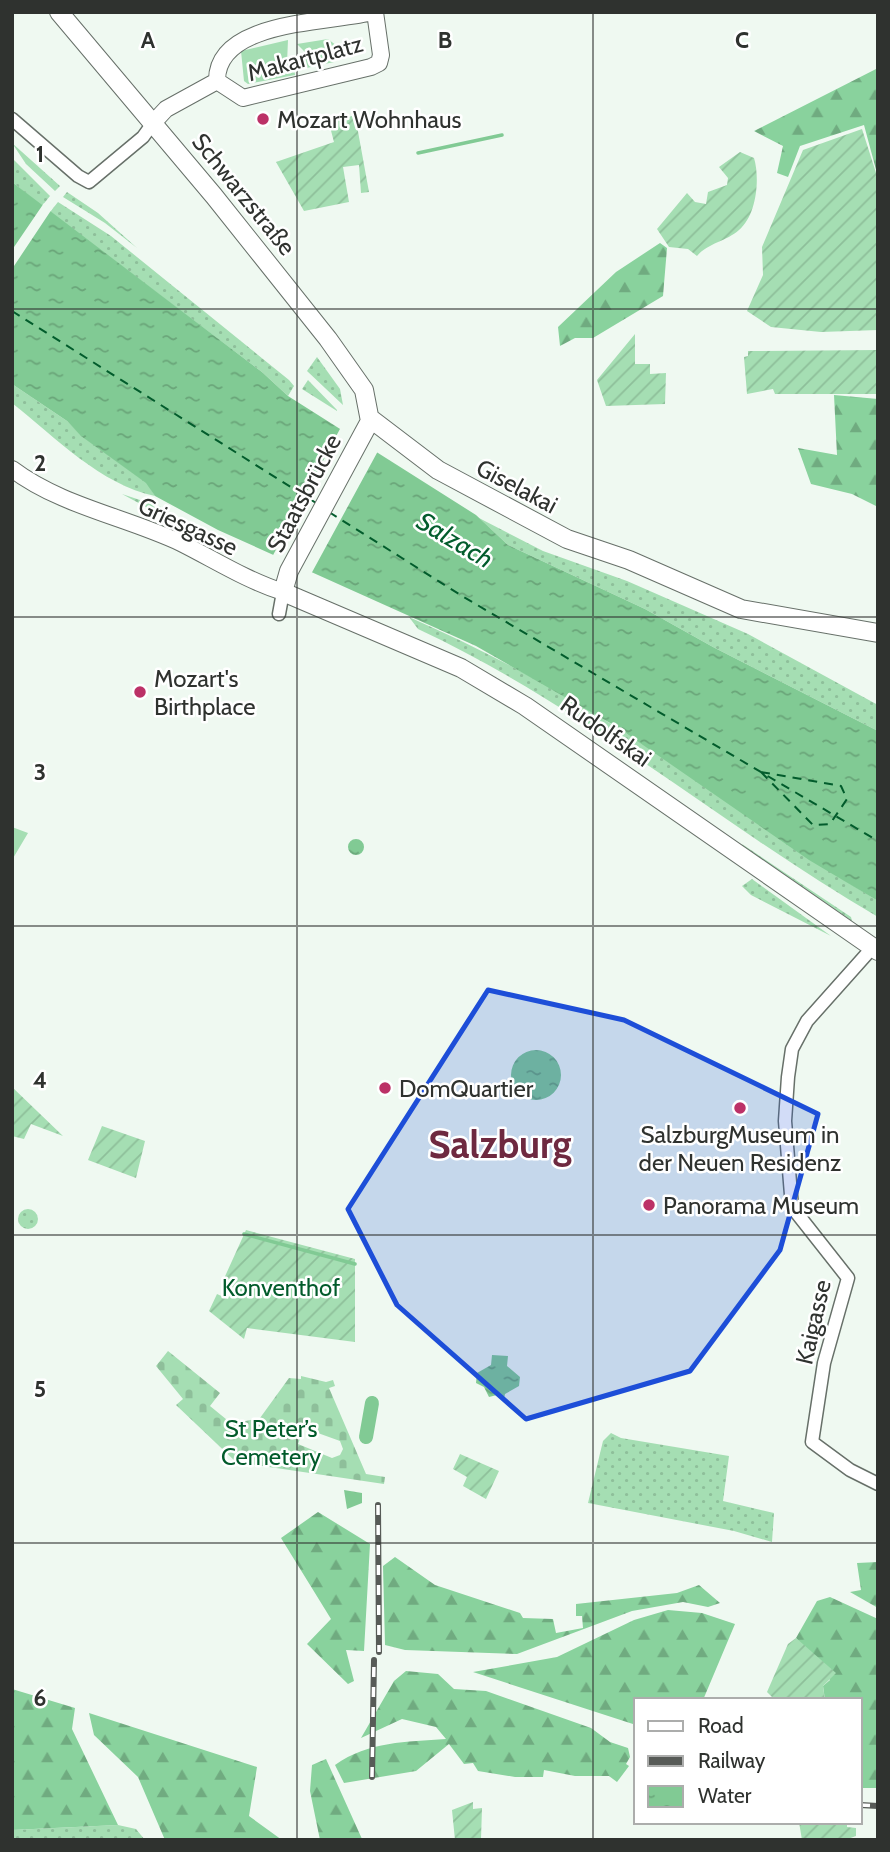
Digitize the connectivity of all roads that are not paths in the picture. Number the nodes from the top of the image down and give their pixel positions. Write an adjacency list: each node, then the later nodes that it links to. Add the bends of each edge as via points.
1 (59, 12): 5 (main road, Schwarzstraße)
2 (374, 12): 3 (street, Makartplatz, via 250,35 225,53); 3 (street, Makartplatz, via 381,55 379,63 371,67 243,98)
3 (217, 81): 5 (street, via 166,109)
4 (12, 118): 5 (street, via 89,181 143,137)
5 (153, 123): 6 (main road, Schwarzstraße, via 336,349 364,390)
6 (371, 419): 8 (main road, Staatsbrücke, via 289,571); 10 (main road, Giselakai, via 426,462 567,539 741,609)
7 (12, 469): 8 (street, Griesgasse, via 40,488 181,543 224,568)
8 (284, 592): 9 (street); 11 (main road, Rudolfskai, via 461,668 525,706)
9 (279, 614)
10 (878, 634)
11 (875, 949): 12 (street, Kaigasse, via 807,1021 792,1049 785,1121 792,1207 848,1278 824,1363 812,1442)
12 (878, 1484)

